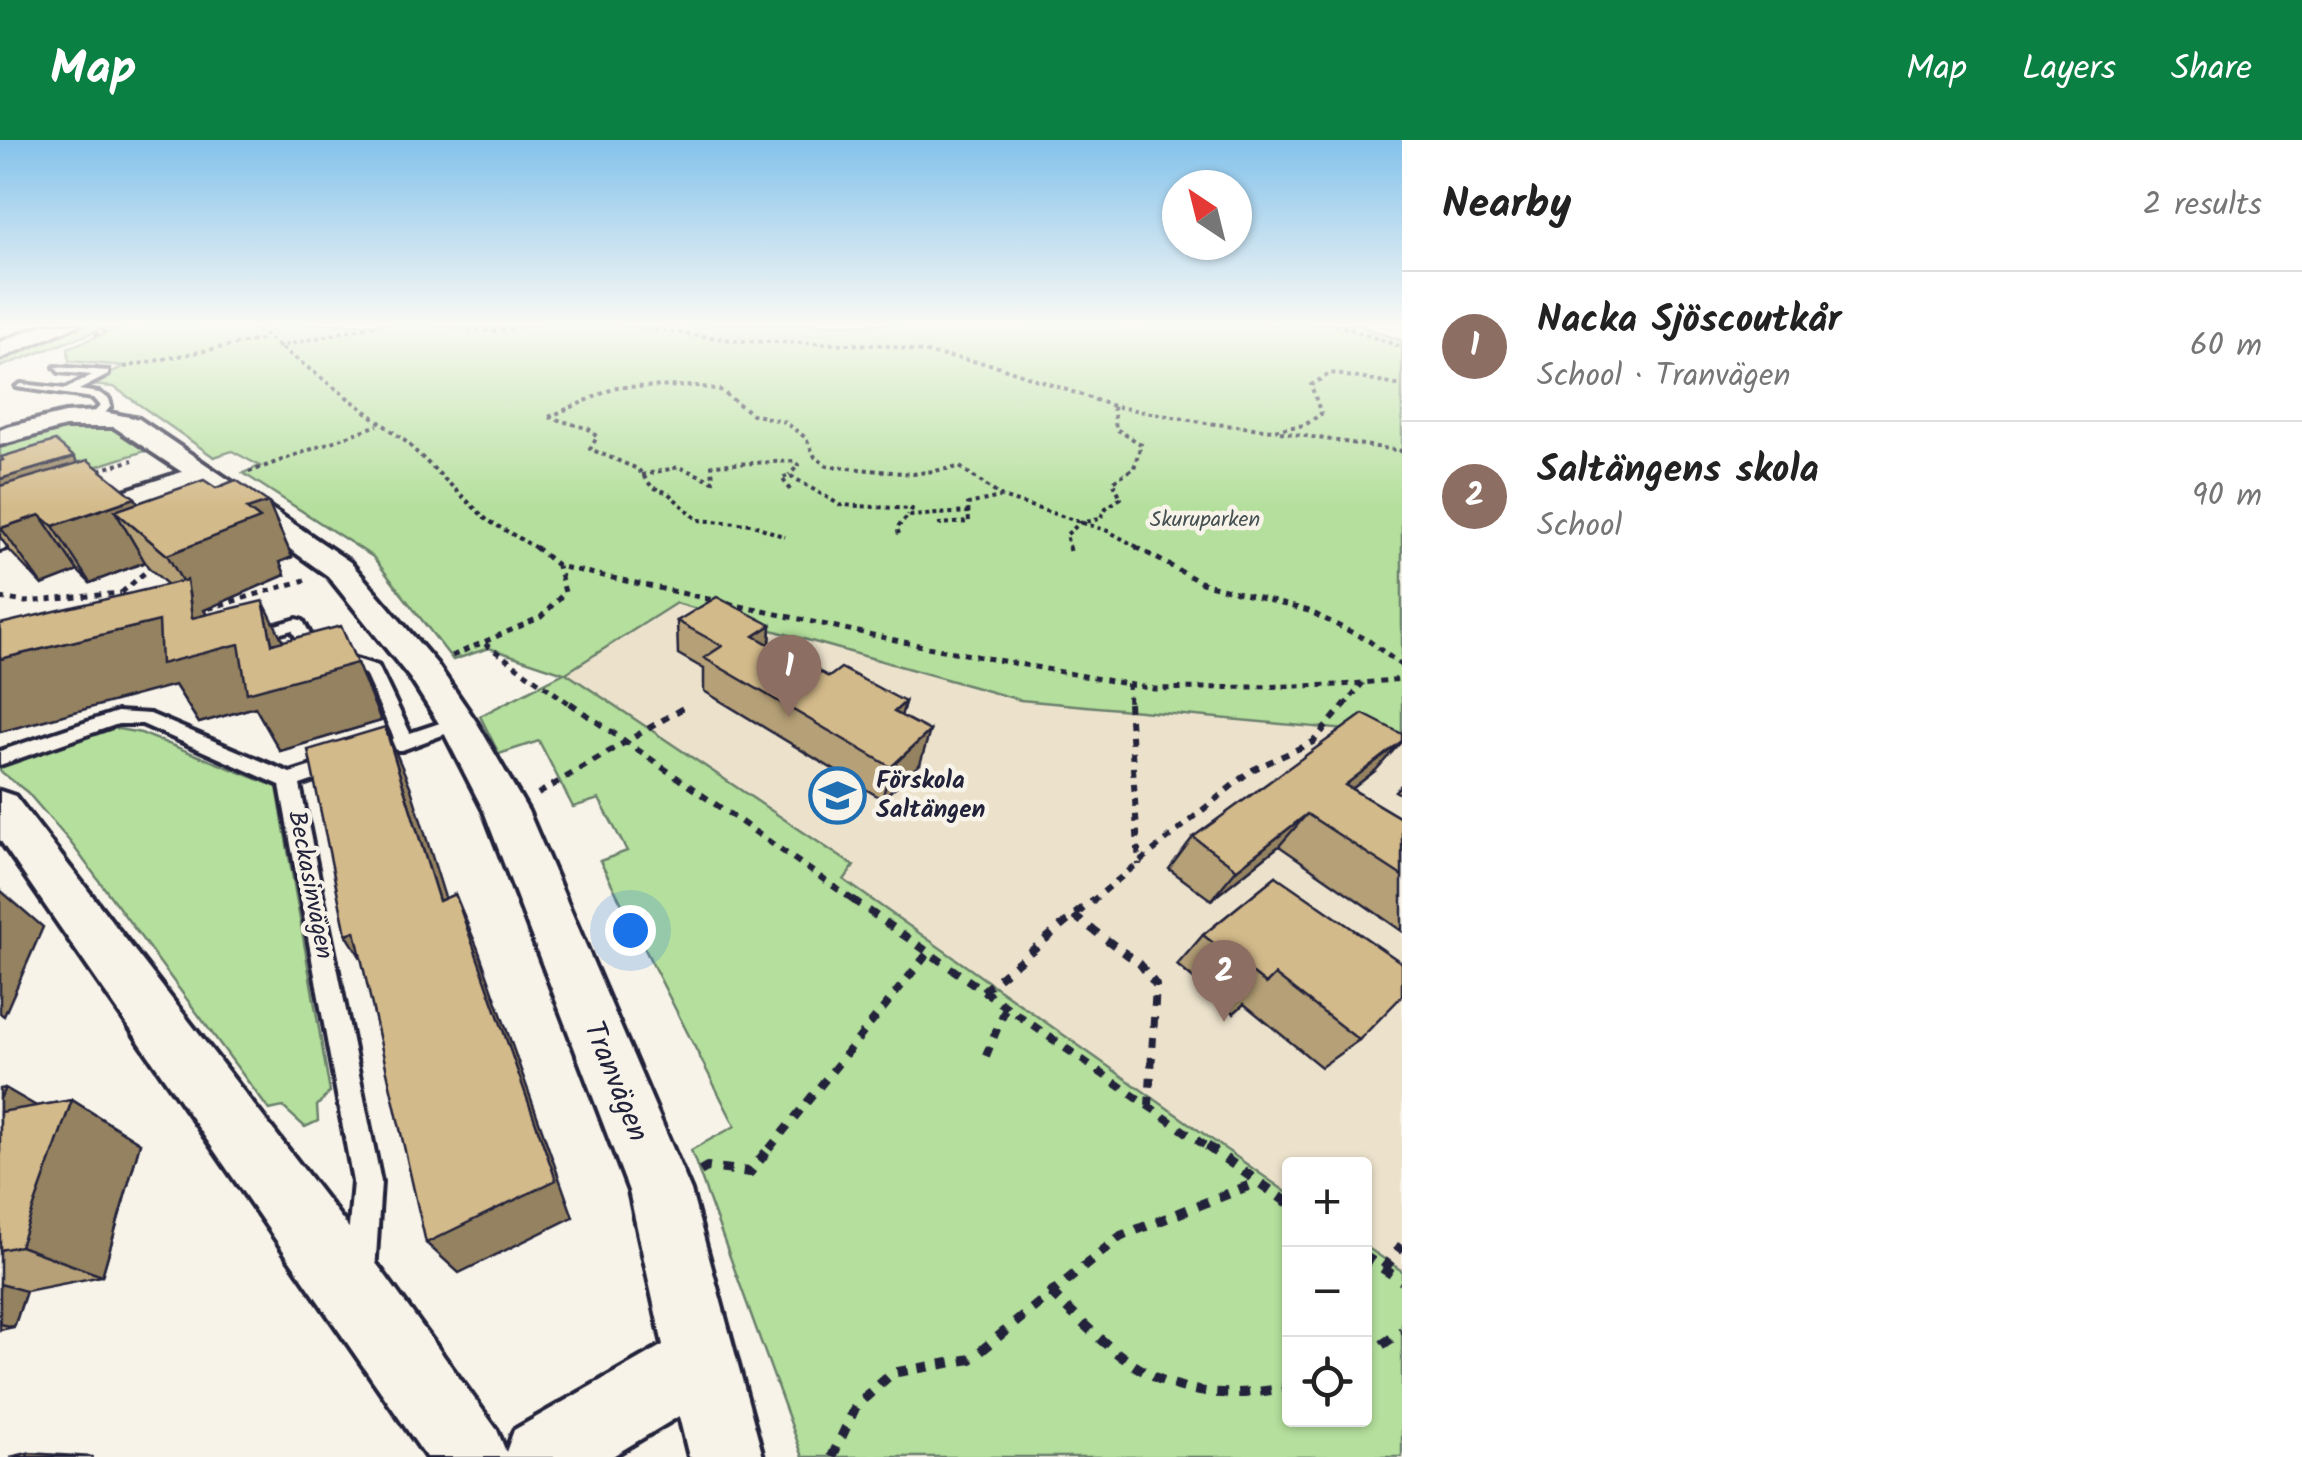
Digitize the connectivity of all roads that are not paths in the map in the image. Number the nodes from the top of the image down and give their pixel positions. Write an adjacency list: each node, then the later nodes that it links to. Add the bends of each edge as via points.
1 (95, 385): 3 (lane)
2 (21, 388): 3 (lane)
3 (81, 405): 4 (street, Tranvägen); 5 (street, Tranvägen, via 131,424)
4 (0, 438)
5 (194, 469): 6 (street); 8 (street, Tranvägen, via 251,520 339,569)
6 (0, 541)
7 (242, 639): 9 (lane, via 296,624 311,650 372,670)
8 (458, 723): 9 (lane); 14 (street, Tranvägen, via 506,811 660,1191)
9 (404, 742): 11 (lane)
10 (0, 758): 11 (lane, Beckasinvägen, via 116,718 144,718)
11 (290, 781): 13 (lane, Beckasinvägen, via 367,1182)
12 (0, 807): 13 (street)
13 (358, 1295): 15 (street)
14 (700, 1363): 16 (street); 17 (street, Tranvägen)
15 (470, 1457)
16 (541, 1457)
17 (726, 1457)

